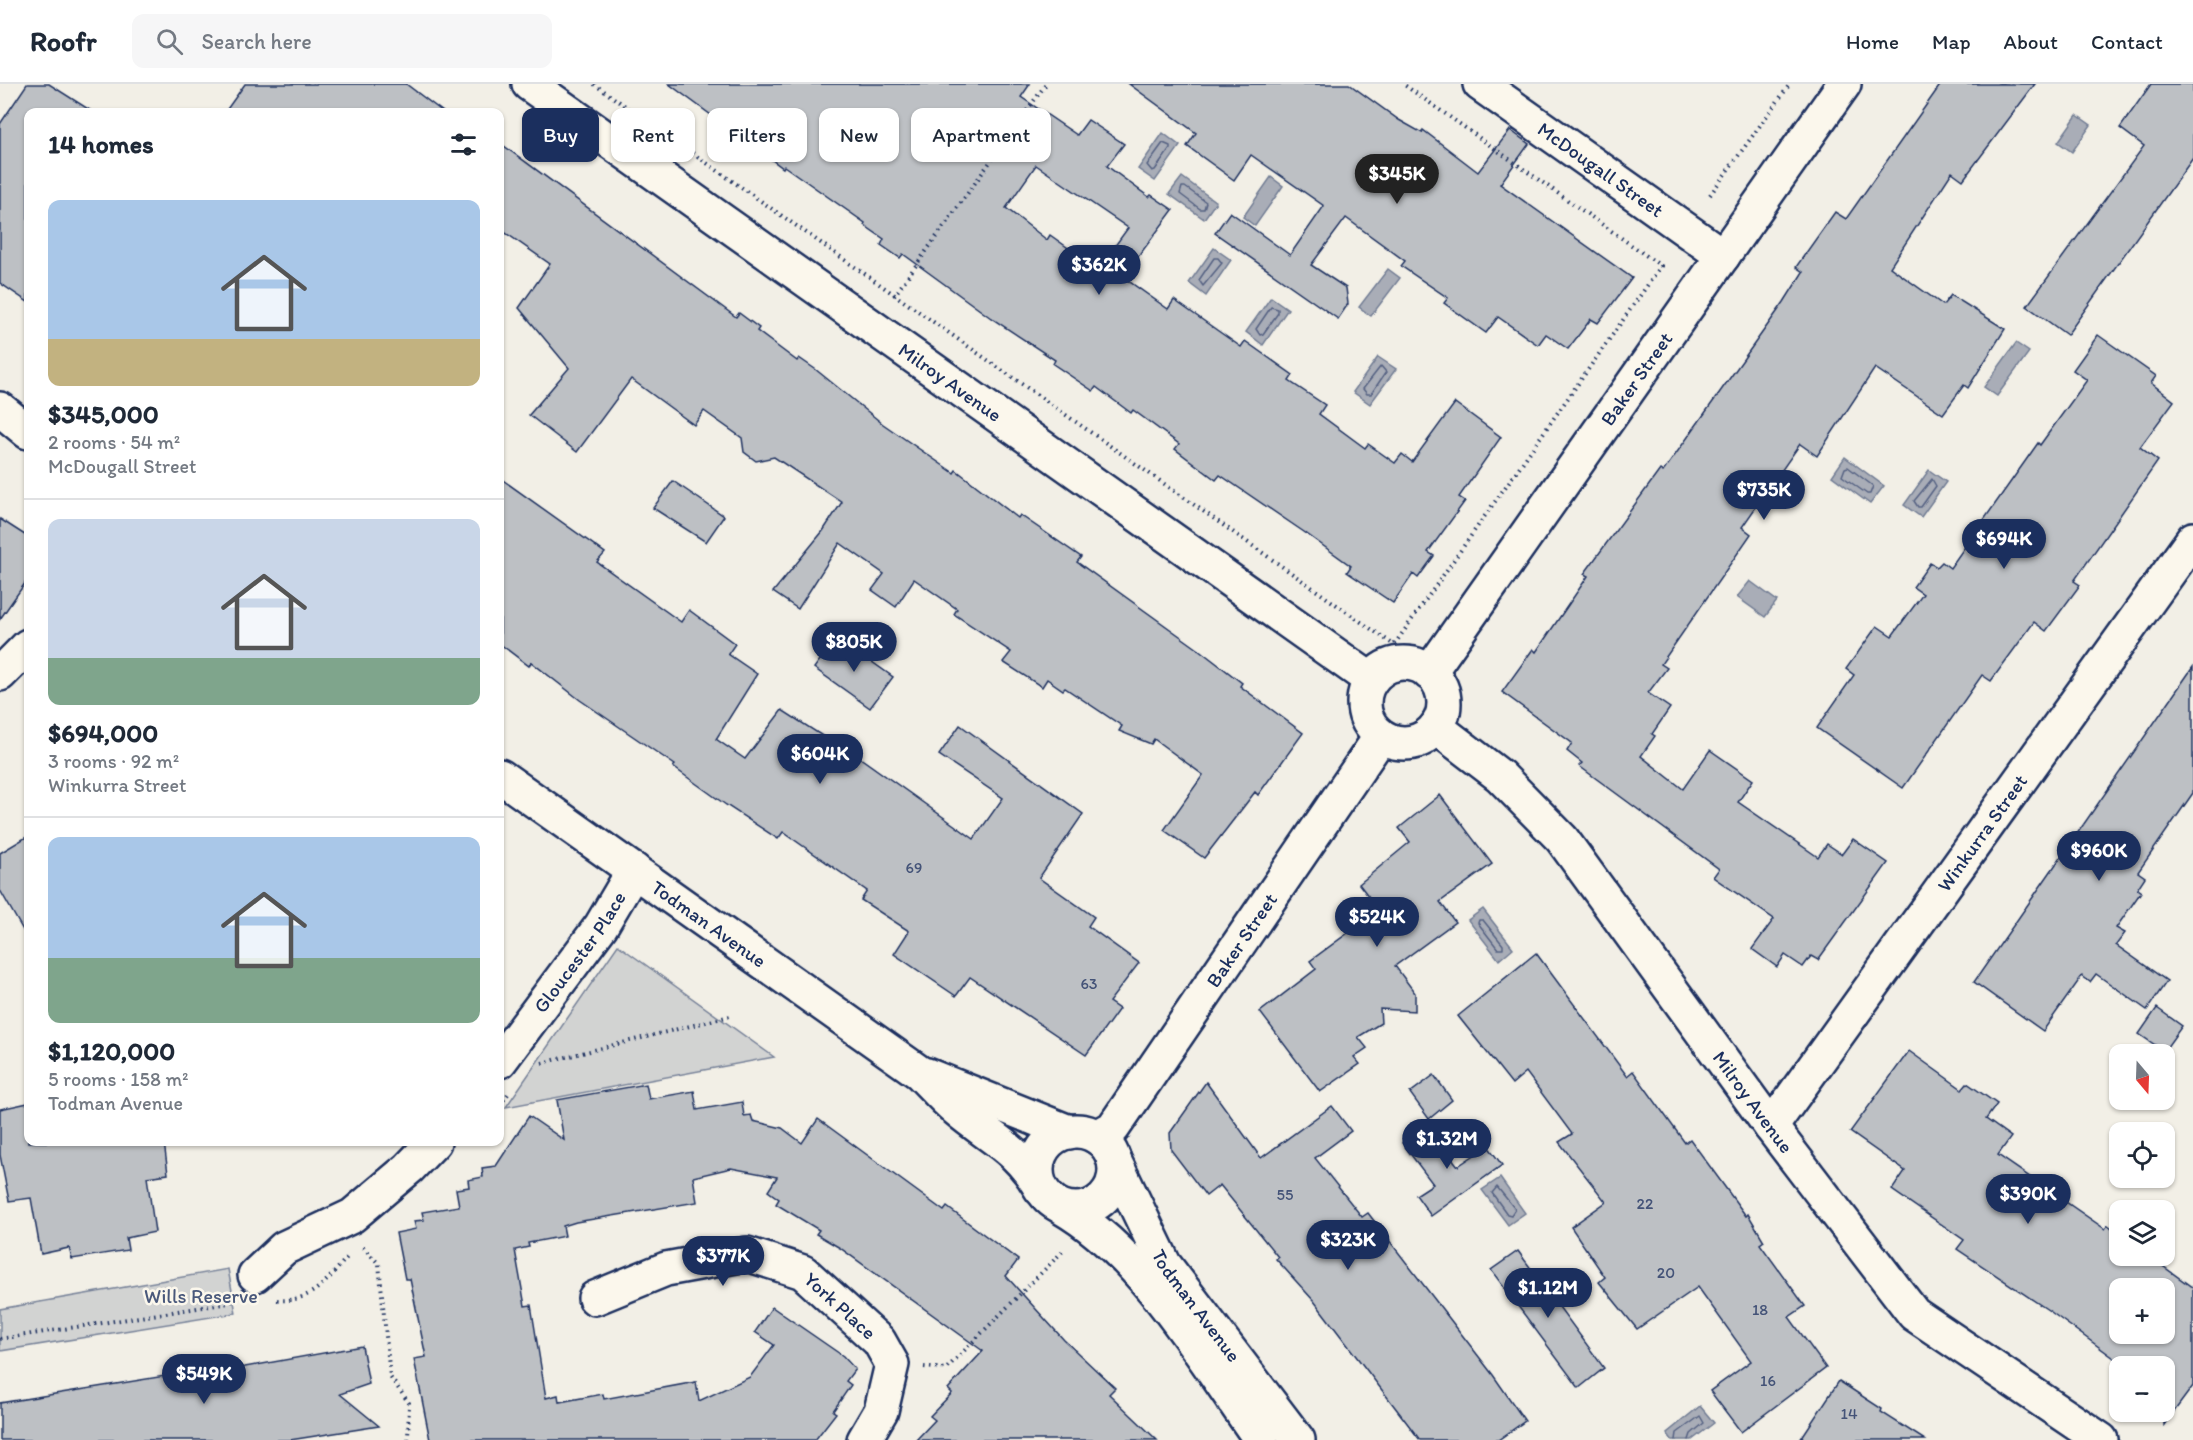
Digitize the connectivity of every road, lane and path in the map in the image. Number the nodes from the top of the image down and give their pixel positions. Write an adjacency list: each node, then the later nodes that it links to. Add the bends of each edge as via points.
1 (529, 84): 11 (street, Milroy Avenue)
2 (594, 84): 10 (path)
3 (1046, 84): 10 (path)
4 (1404, 84): 10 (path, via 1661,266 1394,645)
5 (1480, 84): 9 (street, McDougall Street)
6 (1790, 84): 8 (path)
7 (1844, 84): 9 (street, Baker Street)
8 (1710, 195)
9 (1723, 256): 16 (street, Baker Street)
10 (895, 295): 11 (path)
11 (872, 326): 18 (street, Milroy Avenue)
12 (0, 409): 13 (street)
13 (24, 429)
14 (2193, 539): 27 (street, Winkurra Street)
15 (24, 650): 17 (street)
16 (1429, 672): 18 (street, via 1418,666 1392,665); 19 (street, via 1442,692 1442,716)
17 (0, 674)
18 (1371, 680): 20 (street, via 1364,704 1372,727)
19 (1436, 727): 20 (street, via 1417,741 1392,741); 27 (street, Milroy Avenue, via 1500,776 1562,839)
20 (1382, 736): 28 (street, Baker Street, via 1113,1128)
21 (504, 779): 22 (street, Todman Avenue)
22 (634, 870): 24 (street, Gloucester Place, via 601,927); 26 (street, Todman Avenue)
23 (730, 1016): 25 (path)
24 (504, 1056)
25 (538, 1064)
26 (920, 1073): 28 (street, Todman Avenue); 30 (street, Todman Avenue, via 955,1108 1017,1154)
27 (1771, 1127): 41 (street, Milroy Avenue, via 1914,1314)
28 (1093, 1142): 30 (street, via 1113,1180 1103,1198 1091,1207 1077,1210); 30 (street, via 1055,1137 1038,1160 1036,1174); 40 (street, Todman Avenue, via 1164,1264)
29 (430, 1146): 33 (street, via 352,1216 284,1248)
30 (1064, 1206): 36 (path, via 946,1369); 39 (street, Todman Avenue, via 1112,1243 1162,1302)
31 (359, 1242): 37 (path, via 379,1264 390,1377 409,1403)
32 (352, 1250): 33 (path, via 318,1290 290,1302 265,1299)
33 (253, 1282): 35 (path, via 229,1303)
34 (595, 1298): 36 (street, York Place, via 666,1269 747,1254 803,1272 879,1341)
35 (0, 1340)
36 (892, 1364): 38 (street, via 881,1411)
37 (408, 1440)
38 (864, 1440)
39 (1261, 1440)
40 (1298, 1440)
41 (2101, 1440)

